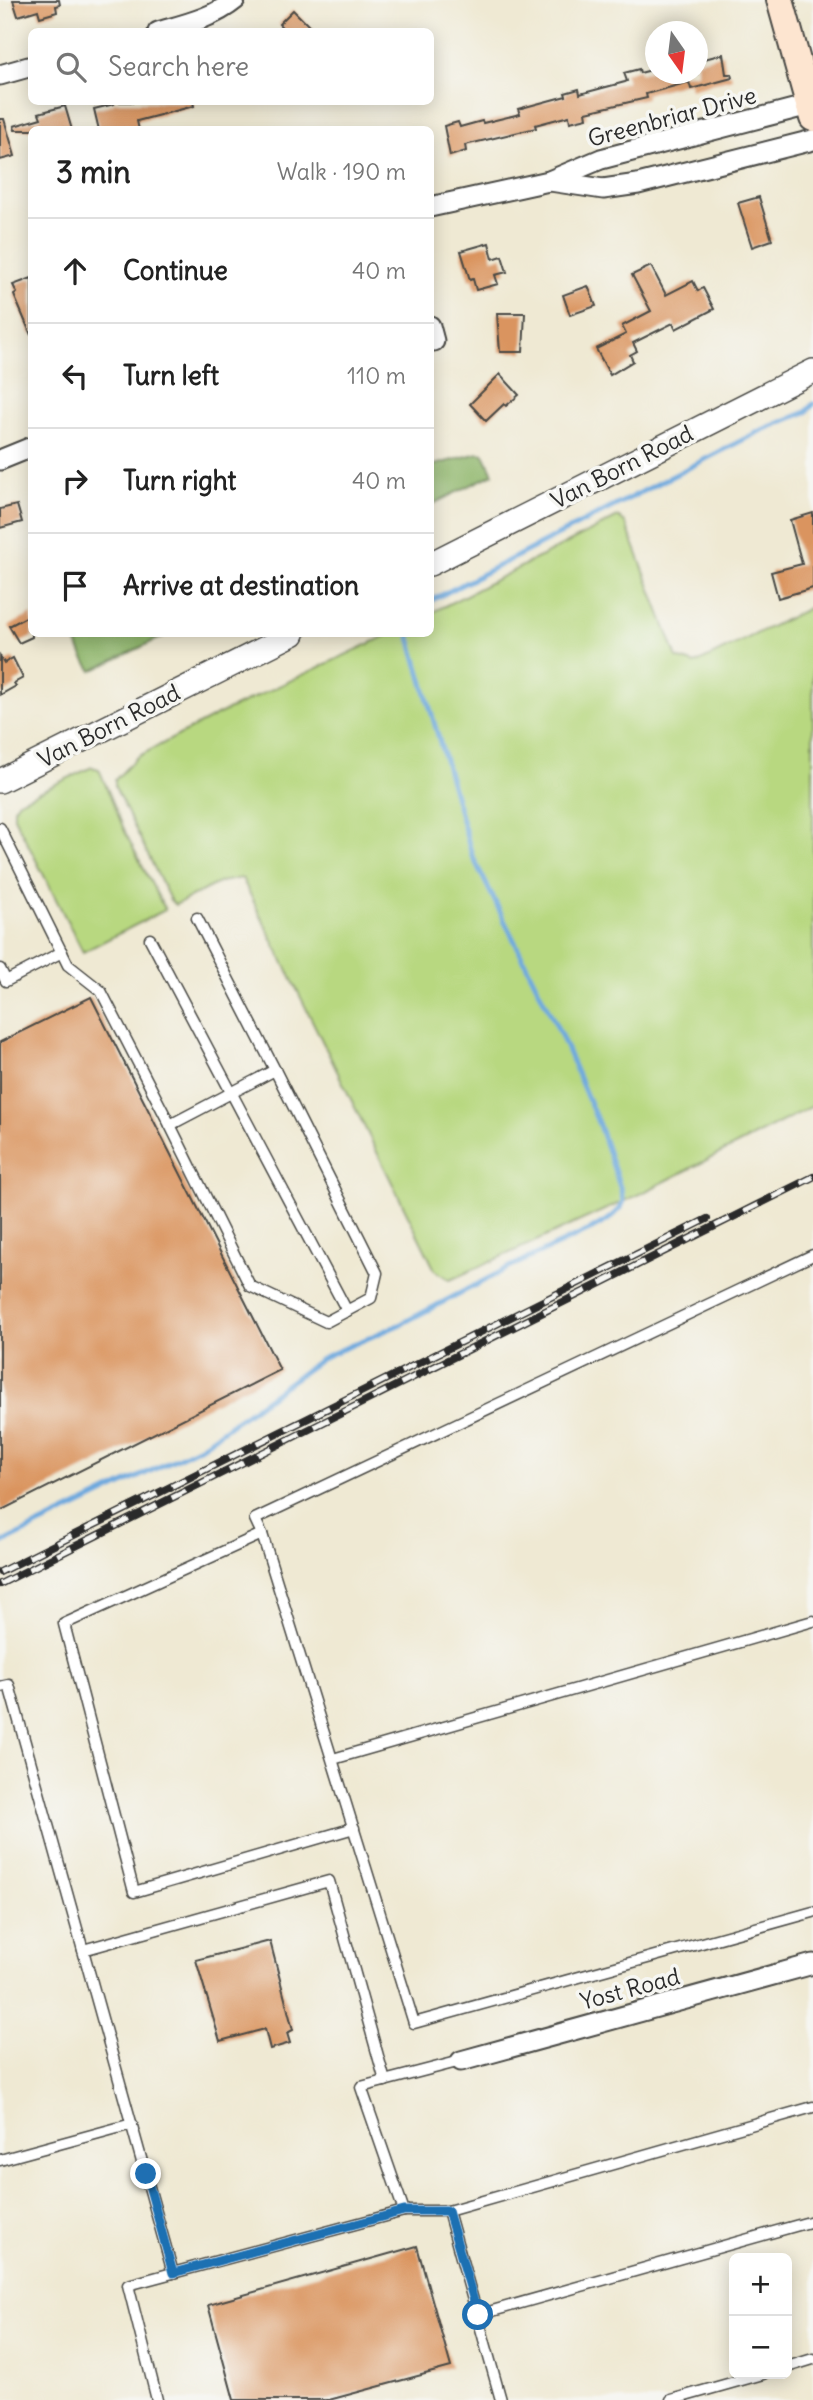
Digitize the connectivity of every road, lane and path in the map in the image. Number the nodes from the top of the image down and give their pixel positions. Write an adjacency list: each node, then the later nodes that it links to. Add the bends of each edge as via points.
1 (235, 0): 3 (street)
2 (780, 0): 6 (main road)
3 (172, 28)
4 (28, 67): 5 (street)
5 (0, 75)
6 (811, 111): 8 (street, Greenbriar Drive, via 601,159)
7 (813, 141): 8 (street, Greenbriar Drive, via 638,184 603,189)
8 (549, 181): 9 (street, Greenbriar Drive)
9 (434, 206)
10 (813, 371): 13 (street, Van Born Road)
11 (28, 449): 12 (street)
12 (0, 460)
13 (434, 562)
14 (287, 637): 15 (street, Van Born Road)
15 (0, 782)
16 (0, 828): 17 (lane)
17 (10, 849): 18 (lane); 21 (lane)
18 (0, 854)
19 (197, 918): 23 (lane)
20 (150, 939): 24 (lane)
21 (62, 952): 22 (lane, via 6,981); 25 (lane, via 68,965 101,991)
22 (0, 969)
23 (275, 1070): 24 (lane); 27 (lane, via 377,1273 371,1298)
24 (232, 1092): 25 (lane); 27 (lane)
25 (170, 1125): 27 (lane, via 250,1286 326,1322)
26 (813, 1255): 28 (lane, via 255,1519)
27 (347, 1311)
28 (262, 1534): 31 (lane); 32 (lane, via 64,1624 134,1892)
29 (813, 1621): 31 (lane)
30 (4, 1686): 34 (lane)
31 (333, 1759): 32 (lane)
32 (354, 1828): 33 (lane, via 414,2023)
33 (813, 1912)
34 (83, 1950): 37 (lane, via 329,1881); 39 (lane)
35 (813, 1964): 36 (street, Yost Road)
36 (461, 2061): 37 (lane)
37 (385, 2081): 41 (lane, via 361,2087)
38 (813, 2107): 42 (lane)
39 (132, 2123): 40 (lane); 44 (lane)
40 (0, 2160)
41 (404, 2211): 42 (lane); 44 (lane)
42 (448, 2211): 45 (lane)
43 (813, 2221): 45 (lane)
44 (173, 2273): 49 (lane, via 128,2285)
45 (478, 2315): 50 (lane)
46 (813, 2360): 47 (lane)
47 (792, 2366)
48 (745, 2379): 51 (lane)
49 (158, 2400)
50 (501, 2400)
51 (671, 2400)

